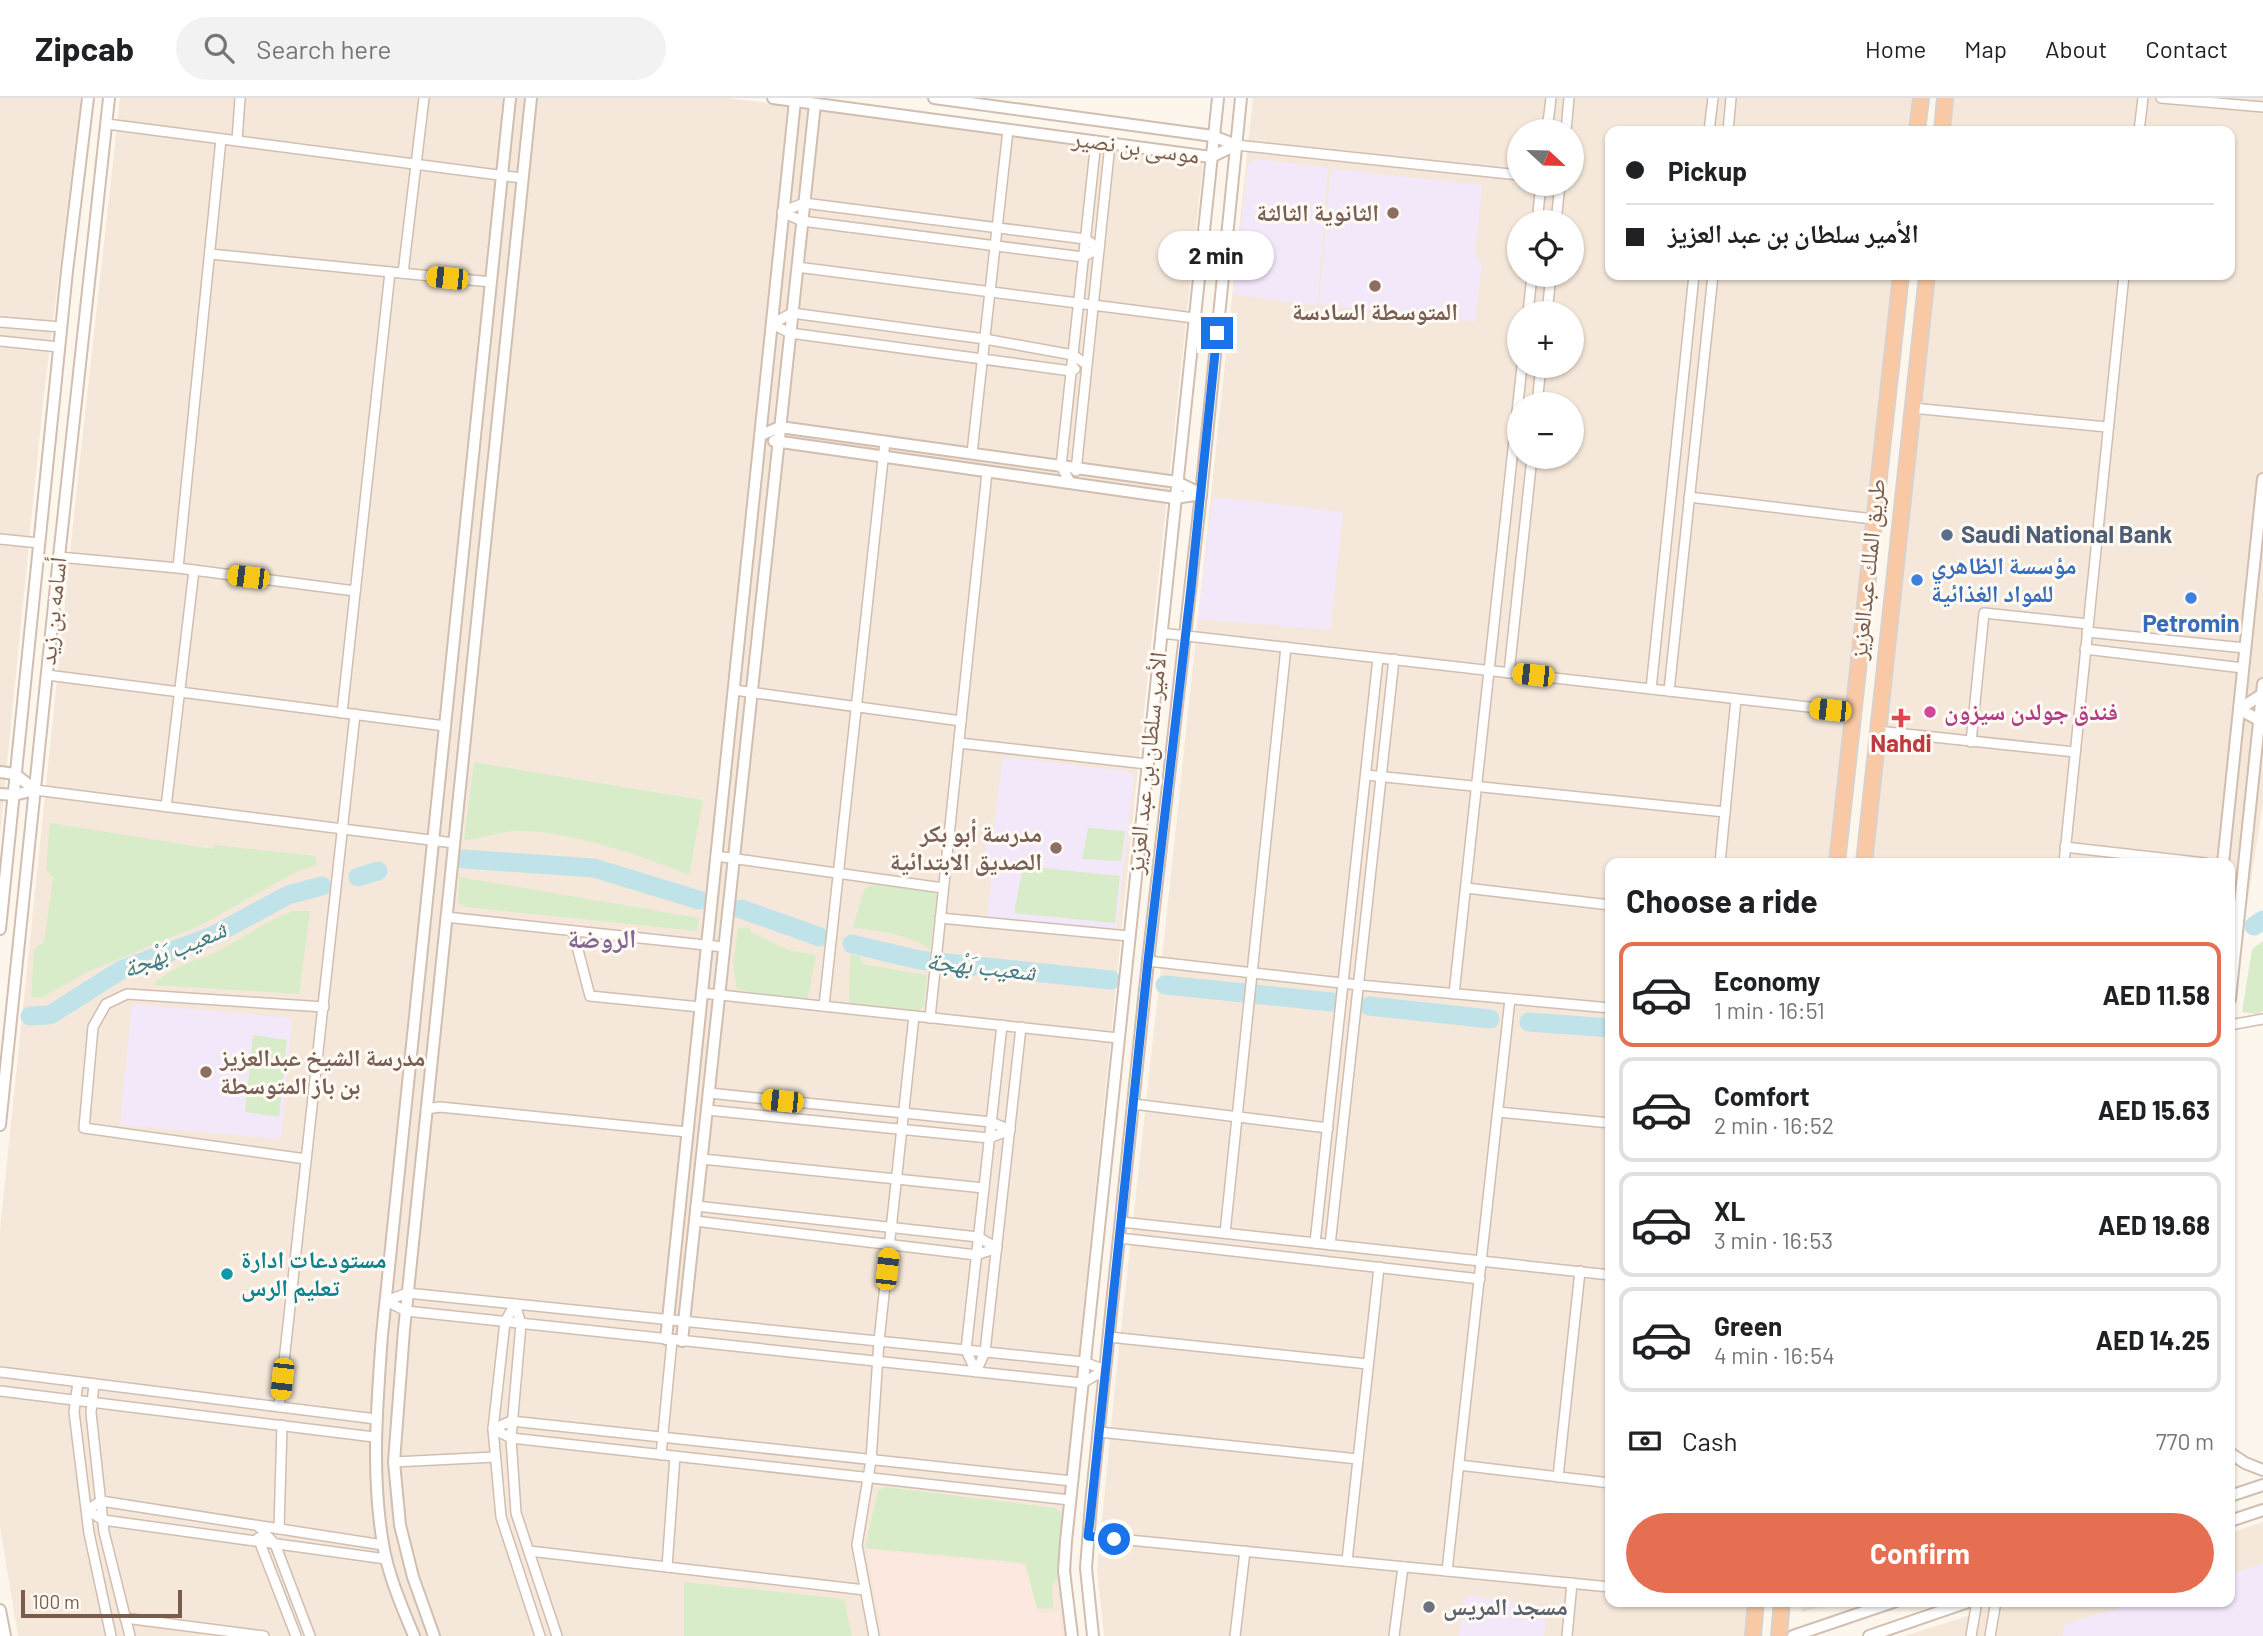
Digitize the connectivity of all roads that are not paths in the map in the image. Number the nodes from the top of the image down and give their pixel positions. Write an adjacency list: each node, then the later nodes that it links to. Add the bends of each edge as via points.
1 (88, 98): 67 (street, أسامه بن زيد)
2 (109, 98): 24 (street, أسامه بن زيد)
3 (240, 98): 33 (street)
4 (424, 98): 38 (street)
5 (510, 98): 40 (street)
6 (530, 98): 41 (street)
7 (772, 98): 19 (street, موسى بن نصير)
8 (934, 98): 31 (street, موسى بن نصير)
9 (1218, 98): 31 (street, الأمير سلطان بن عبد العزيز)
10 (1241, 98): 36 (street, الأمير سلطان بن عبد العزيز)
11 (1551, 98): 22 (street)
12 (1569, 98): 23 (street)
13 (1713, 98): 25 (street)
14 (1731, 98): 26 (street)
15 (1921, 98): 27 (highway)
16 (1945, 98): 28 (highway)
17 (2143, 98): 29 (street)
18 (2161, 98): 21 (street)
19 (795, 101): 20 (street, موسى بن نصير); 43 (street)
20 (815, 104): 30 (street, موسى بن نصير); 42 (street)
21 (2263, 107)
22 (1548, 119)
23 (1567, 119)
24 (107, 124): 32 (street); 98 (street, أسامه بن زيد)
25 (1710, 126)
26 (1728, 126)
27 (1918, 126)
28 (1942, 126)
29 (2140, 126)
30 (1008, 130): 34 (street, موسى بن نصير); 45 (street)
31 (1213, 136): 36 (street, موسى بن نصير); 37 (street, الأمير سلطان بن عبد العزيز)
32 (221, 139): 33 (street); 49 (street)
33 (237, 141): 38 (street)
34 (1096, 141): 35 (street, موسى بن نصير); 46 (street)
35 (1111, 144): 37 (street, موسى بن نصير); 48 (street)
36 (1236, 145): 37 (street, موسى بن نصير); 39 (street); 92 (street, الأمير سلطان بن عبد العزيز)
37 (1211, 157): 64 (street, الأمير سلطان بن عبد العزيز)
38 (416, 164): 40 (street); 53 (street)
39 (1507, 174)
40 (502, 175): 41 (street); 59 (street)
41 (522, 178): 146 (street)
42 (804, 203): 43 (street); 44 (street); 45 (street)
43 (782, 212): 44 (street); 66 (street)
44 (802, 221): 47 (street); 51 (street)
45 (997, 228): 46 (street); 47 (street)
46 (1085, 239): 48 (street); 50 (street)
47 (995, 245): 50 (street); 60 (street)
48 (1099, 248): 50 (street); 62 (street)
49 (210, 254): 52 (street); 99 (street)
50 (1083, 257): 61 (street)
51 (797, 267): 60 (street); 63 (street)
52 (390, 272): 53 (street); 101 (street)
53 (403, 273): 59 (street)
54 (1693, 280): 114 (street)
55 (1712, 280): 93 (street)
56 (1900, 280): 95 (highway, طريق الملك عبدالعزيز)
57 (1926, 280): 77 (highway, طريق الملك عبدالعزيز)
58 (2123, 280): 79 (street)
59 (491, 282): 128 (street)
60 (990, 292): 61 (street); 69 (street)
61 (1078, 303): 62 (street); 72 (street)
62 (1094, 307): 64 (street); 74 (street)
63 (792, 313): 66 (street); 68 (street); 69 (street)
64 (1194, 318): 91 (street, الأمير سلطان بن عبد العزيز)
65 (0, 322): 67 (street)
66 (772, 324): 68 (street); 80 (street)
67 (61, 327): 71 (street, أسامه بن زيد)
68 (790, 333): 73 (street); 78 (street)
69 (985, 339): 72 (street); 73 (street)
70 (0, 341): 71 (street)
71 (59, 347): 97 (street, أسامه بن زيد)
72 (1073, 355): 74 (street); 75 (street)
73 (983, 359): 75 (street); 83 (street)
74 (1086, 364): 75 (street); 86 (street)
75 (1071, 370): 85 (street)
76 (1521, 378): 111 (street)
77 (1912, 408): 79 (street); 129 (highway, طريق الملك عبدالعزيز)
78 (780, 427): 80 (street); 81 (street); 82 (street)
79 (2107, 427): 102 (street)
80 (761, 435): 82 (street); 115 (street)
81 (885, 441): 83 (street); 84 (street)
82 (778, 443): 84 (street); 119 (street)
83 (972, 453): 85 (street)
84 (883, 457): 88 (street); 121 (street)
85 (1061, 466): 86 (street); 90 (street)
86 (1077, 469): 90 (street); 91 (street)
87 (1531, 469): 112 (street)
88 (987, 472): 90 (street); 127 (street)
89 (2263, 479): 106 (street)
90 (1070, 482): 94 (street)
91 (1177, 482): 92 (street); 94 (street, الأمير سلطان بن عبد العزيز)
92 (1201, 494): 94 (street); 104 (street, الأمير سلطان بن عبد العزيز)
93 (1689, 497): 95 (street); 116 (street)
94 (1175, 498): 103 (street, الأمير سلطان بن عبد العزيز)
95 (1873, 519): 123 (highway, طريق الملك عبدالعزيز)
96 (0, 539): 97 (street)
97 (39, 543): 135 (street, أسامه بن زيد)
98 (59, 557): 99 (street); 113 (street, أسامه بن زيد)
99 (178, 568): 100 (street)
100 (194, 570): 101 (street); 118 (street)
101 (355, 591): 124 (street)
102 (2087, 628): 106 (street); 107 (street); 130 (street, via 1984,613)
103 (1161, 632): 104 (street); 133 (street, الأمير سلطان بن عبد العزيز)
104 (1185, 635): 105 (street); 168 (street, الأمير سلطان بن عبد العزيز)
105 (1286, 647): 108 (street); 169 (street)
106 (2245, 648): 110 (street)
107 (2085, 649): 110 (street); 132 (street)
108 (1378, 657): 109 (street); 136 (street)
109 (1394, 659): 111 (street); 137 (street)
110 (2243, 668): 122 (street)
111 (1491, 670): 112 (street); 138 (street)
112 (1509, 673): 114 (street)
113 (47, 675): 118 (street); 139 (street, أسامه بن زيد)
114 (1651, 689): 116 (street)
115 (734, 690): 119 (street); 148 (street)
116 (1669, 691): 120 (street)
117 (2263, 691): 122 (street); 126 (street)
118 (180, 692): 124 (street); 142 (street)
119 (752, 692): 121 (street); 155 (street)
120 (1736, 699): 123 (street); 143 (street)
121 (856, 706): 127 (street); 156 (street)
122 (2239, 709): 126 (street); 154 (street)
123 (1853, 712): 150 (highway, طريق الملك عبدالعزيز)
124 (342, 713): 125 (street)
125 (355, 714): 128 (street); 144 (street)
126 (2261, 720): 167 (street)
127 (961, 721): 131 (street)
128 (445, 726): 145 (street)
129 (1877, 731): 130 (street); 151 (highway, طريق الملك عبدالعزيز)
130 (1971, 742): 132 (street)
131 (958, 743): 133 (street); 157 (street)
132 (2075, 752): 147 (street)
133 (1147, 764): 164 (street, الأمير سلطان بن عبد العزيز)
134 (0, 772): 135 (street)
135 (16, 774): 139 (street); 141 (street, أسامه بن زيد)
136 (1366, 775): 137 (street); 170 (street)
137 (1381, 776): 138 (street); 171 (street)
138 (1478, 786): 143 (street); 158 (street)
139 (36, 790): 141 (street); 142 (street); 196 (street, أسامه بن زيد)
140 (0, 794): 141 (street)
141 (14, 795): 162 (street, أسامه بن زيد)
142 (166, 807): 144 (street)
143 (1725, 812): 149 (street)
144 (343, 830): 145 (street); 177 (street)
145 (433, 841): 146 (street); 224 (street)
146 (454, 843): 160 (street)
147 (2065, 847): 152 (street); 153 (street)
148 (716, 856): 155 (street); 165 (street)
149 (1720, 858)
150 (1838, 858)
151 (1864, 858)
152 (2064, 858)
153 (2161, 858)
154 (2224, 858)
155 (734, 859): 156 (street); 166 (street)
156 (838, 874): 157 (street); 176 (street)
157 (943, 888): 161 (street)
158 (1466, 888): 159 (street); 173 (street)
159 (1605, 904)
160 (446, 918): 163 (street); 189 (street)
161 (940, 918): 164 (street); 181 (street)
162 (0, 922)
163 (573, 931): 165 (street); 178 (street, via 590,996)
164 (1129, 936): 186 (street, الأمير سلطان بن عبد العزيز)
165 (707, 945): 166 (street); 172 (street)
166 (724, 947): 174 (street)
167 (2235, 954)
168 (1148, 961): 169 (street); 188 (street, الأمير سلطان بن عبد العزيز)
169 (1252, 972): 170 (street); 193 (street)
170 (1343, 983): 171 (street); 197 (street)
171 (1359, 985): 173 (street); 215 (street)
172 (702, 993): 174 (street); 178 (street)
173 (1454, 994): 175 (street)
174 (719, 995): 176 (street); 187 (street)
175 (1510, 999): 179 (street); 191 (street)
176 (824, 1006): 180 (street)
177 (324, 1007): 202 (street); 202 (street, via 127,994 106,1004 93,1027 84,1128)
178 (700, 1007): 200 (street)
179 (1605, 1008)
180 (914, 1016): 181 (street); 192 (street)
181 (930, 1017): 183 (street)
182 (2263, 1019): 184 (street)
183 (1002, 1025): 185 (street); 194 (street)
184 (2235, 1025)
185 (1021, 1027): 186 (street); 199 (street)
186 (1118, 1038): 237 (street, الأمير سلطان بن عبد العزيز)
187 (709, 1093): 190 (street); 192 (street)
188 (1133, 1104): 193 (street); 208 (street, الأمير سلطان بن عبد العزيز)
189 (426, 1109): 200 (street); 223 (street)
190 (707, 1110): 198 (street); 203 (street)
191 (1499, 1112): 195 (street); 218 (street)
192 (904, 1113): 194 (street); 198 (street)
193 (1237, 1117): 197 (street); 210 (street)
194 (991, 1122): 199 (street); 201 (street)
195 (1605, 1123)
196 (0, 1125)
197 (1328, 1128): 213 (street)
198 (902, 1129): 201 (street); 204 (street)
199 (1010, 1130): 201 (street); 216 (street)
200 (687, 1132): 227 (street)
201 (989, 1138): 205 (street)
202 (306, 1159): 248 (street)
203 (702, 1159): 204 (street); 206 (street)
204 (897, 1179): 205 (street); 209 (street)
205 (984, 1188): 211 (street)
206 (696, 1206): 207 (street); 209 (street)
207 (695, 1222): 214 (street); 228 (street)
208 (1121, 1222): 210 (street); 212 (street, الأمير سلطان بن عبد العزيز)
209 (892, 1227): 211 (street); 214 (street)
210 (1225, 1233): 213 (street)
211 (978, 1237): 216 (street); 217 (street)
212 (1119, 1238): 219 (street); 231 (street, الأمير سلطان بن عبد العزيز)
213 (1315, 1243): 215 (street)
214 (890, 1245): 217 (street); 233 (street)
215 (1330, 1245): 218 (street)
216 (997, 1248): 217 (street); 235 (street)
217 (976, 1255): 234 (street)
218 (1482, 1261): 220 (street); 222 (street)
219 (1379, 1267): 222 (street); 238 (street)
220 (1580, 1271): 221 (street); 266 (street)
221 (1605, 1274)
222 (1480, 1279): 264 (street)
223 (407, 1293): 224 (street); 225 (street); 226 (street)
224 (386, 1301): 226 (street); 249 (street)
225 (515, 1304): 227 (street); 229 (street); 230 (street)
226 (406, 1311): 229 (street); 263 (street)
227 (668, 1319): 228 (street); 232 (street)
228 (684, 1321): 232 (street); 233 (street)
229 (505, 1322): 230 (street); 252 (street)
230 (521, 1324): 232 (street); 250 (street)
231 (1109, 1337): 238 (street); 239 (street, الأمير سلطان بن عبد العزيز)
232 (673, 1340): 236 (street); 255 (street)
233 (879, 1341): 234 (street); 236 (street)
234 (966, 1350): 235 (street); 241 (street)
235 (985, 1352): 237 (street); 241 (street)
236 (878, 1362): 241 (street); 262 (street)
237 (1084, 1362): 239 (street); 243 (street, الأمير سلطان بن عبد العزيز)
238 (1368, 1364): 261 (street)
239 (1105, 1370): 243 (street); 253 (street, الأمير سلطان بن عبد العزيز)
240 (0, 1372): 242 (street)
241 (976, 1372): 243 (street)
242 (78, 1382): 244 (street); 246 (street)
243 (1082, 1383): 268 (street, الأمير سلطان بن عبد العزيز)
244 (94, 1384): 247 (street); 248 (street)
245 (0, 1391): 246 (street)
246 (76, 1399): 247 (street); 274 (street)
247 (93, 1401): 251 (street); 273 (street)
248 (279, 1407): 249 (street)
249 (376, 1419): 254 (street)
250 (511, 1421): 252 (street); 255 (street); 256 (street)
251 (282, 1425): 254 (street); 279 (street)
252 (493, 1429): 256 (street); 260 (street)
253 (1098, 1432): 261 (street); 280 (street, الأمير سلطان بن عبد العزيز)
254 (374, 1437): 283 (street)
255 (663, 1437): 257 (street); 262 (street)
256 (511, 1438): 257 (street); 284 (street, via 516,1513)
257 (661, 1455): 258 (street)
258 (675, 1456): 267 (street); 288 (street)
259 (2235, 1456): 265 (street)
260 (495, 1457): 263 (street); 311 (street, via 500,1517)
261 (1358, 1459): 287 (street)
262 (871, 1460): 267 (street); 268 (street)
263 (394, 1462): 310 (street, via 400,1525)
264 (1459, 1465): 266 (street); 290 (street)
265 (2263, 1470)
266 (1558, 1477): 269 (street)
267 (868, 1478): 272 (street); 293 (street, via 857,1545)
268 (1072, 1481): 272 (street, الأمير سلطان بن عبد العزيز)
269 (1605, 1482)
270 (2263, 1485): 271 (street)
271 (2235, 1494)
272 (1070, 1500): 314 (street, الأمير سلطان بن عبد العزيز, via 1064,1571)
273 (101, 1501): 274 (street); 277 (street); 278 (street)
274 (87, 1510): 277 (street); 304 (street)
275 (2263, 1510): 276 (street)
276 (2235, 1519)
277 (103, 1520): 281 (street); 301 (street)
278 (258, 1526): 279 (street); 281 (street); 282 (street)
279 (279, 1529): 283 (street)
280 (1088, 1536): 285 (street); 315 (street, الأمير سلطان بن عبد العزيز, via 1086,1568)
281 (258, 1541): 282 (street); 307 (street)
282 (275, 1544): 286 (street); 308 (street)
283 (383, 1545): 286 (street)
284 (529, 1551): 288 (street); 312 (street)
285 (1245, 1552): 287 (street); 316 (street)
286 (386, 1559): 309 (street)
287 (1347, 1561): 289 (street)
288 (667, 1567): 293 (street)
289 (1403, 1567): 290 (street); 317 (street)
290 (1447, 1571): 291 (street)
291 (1572, 1583): 292 (street); 318 (street)
292 (1605, 1586)
293 (866, 1590): 313 (street)
294 (1755, 1607): 319 (highway)
295 (1781, 1607): 320 (highway)
296 (1878, 1607): 321 (street)
297 (1954, 1607): 302 (street)
298 (1976, 1607): 323 (street)
299 (1995, 1607): 324 (street)
300 (0, 1611): 303 (street)
301 (125, 1618): 305 (street); 306 (street)
302 (1883, 1633): 322 (street)
303 (5, 1636)
304 (111, 1636)
305 (130, 1636)
306 (264, 1636)
307 (296, 1636)
308 (310, 1636)
309 (414, 1636)
310 (434, 1636)
311 (540, 1636)
312 (557, 1636)
313 (874, 1636)
314 (1072, 1636)
315 (1093, 1636)
316 (1235, 1636)
317 (1394, 1636)
318 (1567, 1636)
319 (1753, 1636)
320 (1779, 1636)
321 (1793, 1636)
322 (1869, 1636)
323 (1972, 1636)
324 (1990, 1636)

